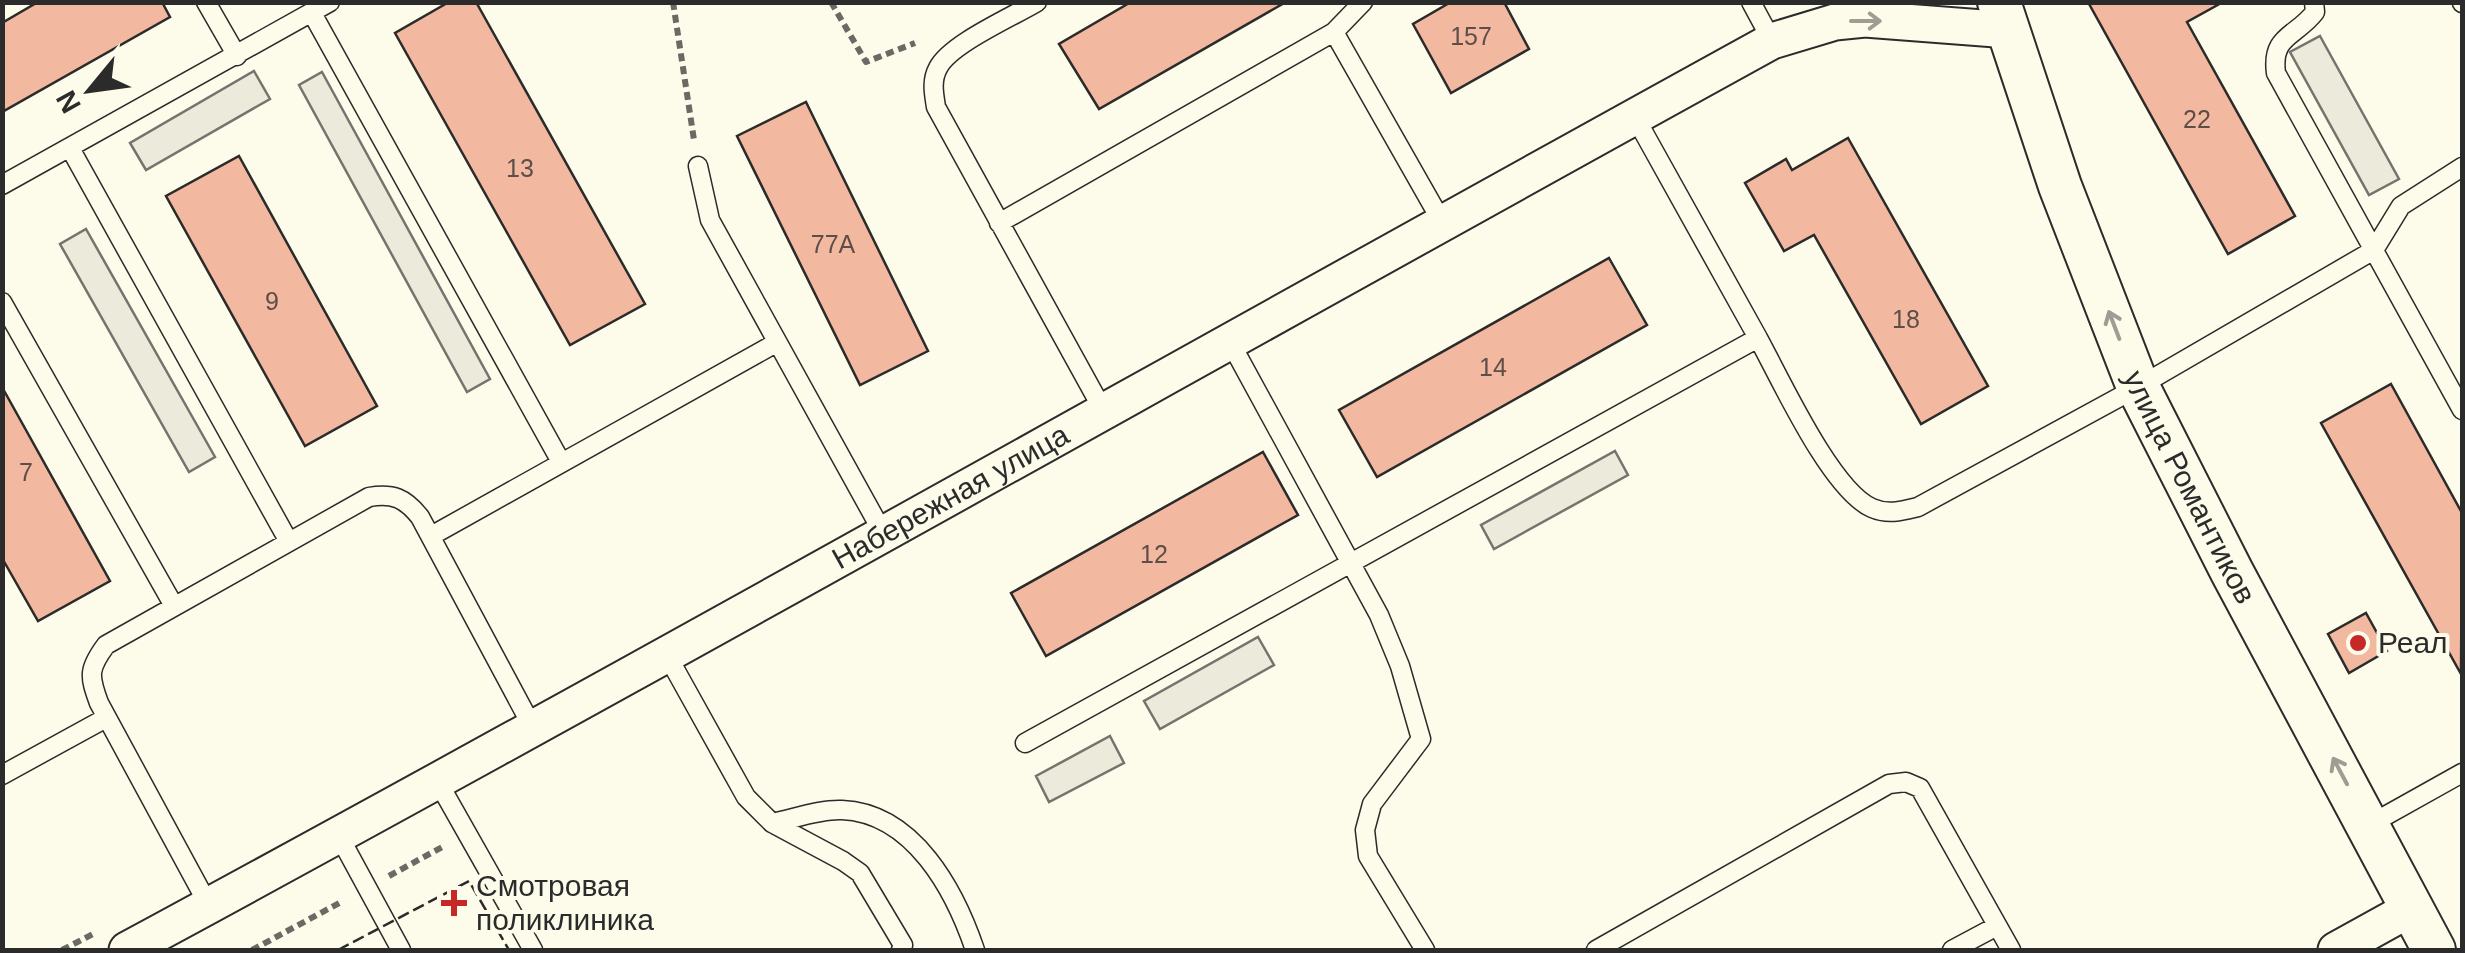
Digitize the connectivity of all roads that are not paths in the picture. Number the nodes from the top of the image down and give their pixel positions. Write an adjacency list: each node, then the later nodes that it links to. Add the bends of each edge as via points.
1 (206, 2): 12 (lane)
2 (330, 2): 8 (lane)
3 (1037, 2): 19 (lane, via 953,52 933,82 936,107)
4 (1363, 2): 10 (lane)
5 (1751, 2): 11 (lane)
6 (1810, 2): 11 (street, Набережная улица)
7 (2314, 2): 20 (lane, via 2307,22 2278,45 2276,73)
8 (312, 13): 12 (lane); 28 (lane)
9 (2004, 16): 11 (street, Набережная улица, one-way to 9, via 1835,22); 25 (street, улица Романтиков, one-way to 9, via 2060,186)
10 (1334, 32): 18 (lane); 19 (lane)
11 (1772, 41): 13 (street, Набережная улица)
12 (237, 56): 14 (lane)
13 (1635, 117): 18 (street, Набережная улица); 22 (lane)
14 (70, 148): 17 (lane); 31 (lane)
15 (698, 166): 24 (lane, via 710,220)
16 (2462, 168): 20 (lane, via 2401,206)
17 (2, 186)
18 (1442, 222): 23 (street, Набережная улица)
19 (999, 223): 26 (lane)
20 (2374, 250): 25 (lane); 27 (lane)
21 (2, 302): 33 (lane)
22 (1758, 338): 25 (lane, via 1852,495 1894,513 1918,507); 32 (lane)
23 (1229, 340): 26 (street, Набережная улица); 32 (lane)
24 (776, 343): 28 (lane); 29 (lane)
25 (2138, 386): 42 (street, улица Романтиков, one-way to 25)
26 (1102, 410): 29 (street, Набережная улица)
27 (2462, 410)
28 (561, 462): 30 (lane)
29 (883, 534): 34 (street, Набережная улица)
30 (431, 536): 31 (lane, via 407,500 386,494 369,496); 36 (lane)
31 (289, 542): 33 (lane)
32 (1353, 564): 37 (lane); 52 (lane, via 1400,666 1421,739 1372,804 1368,856)
33 (174, 606): 35 (lane, via 106,645 94,660 90,678)
34 (667, 656): 36 (street, Набережная улица); 41 (lane, via 746,798)
35 (106, 718): 39 (lane); 44 (lane)
36 (534, 728): 40 (street, Набережная улица)
37 (1025, 743)
38 (2462, 773): 42 (lane)
39 (2, 775)
40 (438, 782): 43 (street, Набережная улица); 49 (lane)
41 (772, 823): 50 (lane, via 860,873); 51 (lane, via 839,810 891,826 930,862)
42 (2369, 826): 45 (street, улица Романтиков)
43 (338, 836): 44 (street, Набережная улица); 48 (lane)
44 (209, 906): 47 (street, Набережная улица)
45 (2412, 908): 56 (street); 57 (street, улица Романтиков)
46 (1998, 926): 53 (lane, via 1920,788 1906,782 1889,784); 54 (lane); 55 (lane)
47 (127, 950)
48 (401, 950)
49 (533, 950)
50 (901, 950)
51 (975, 950)
52 (1425, 950)
53 (1596, 950)
54 (1952, 950)
55 (2011, 950)
56 (2336, 950)
57 (2434, 950)

